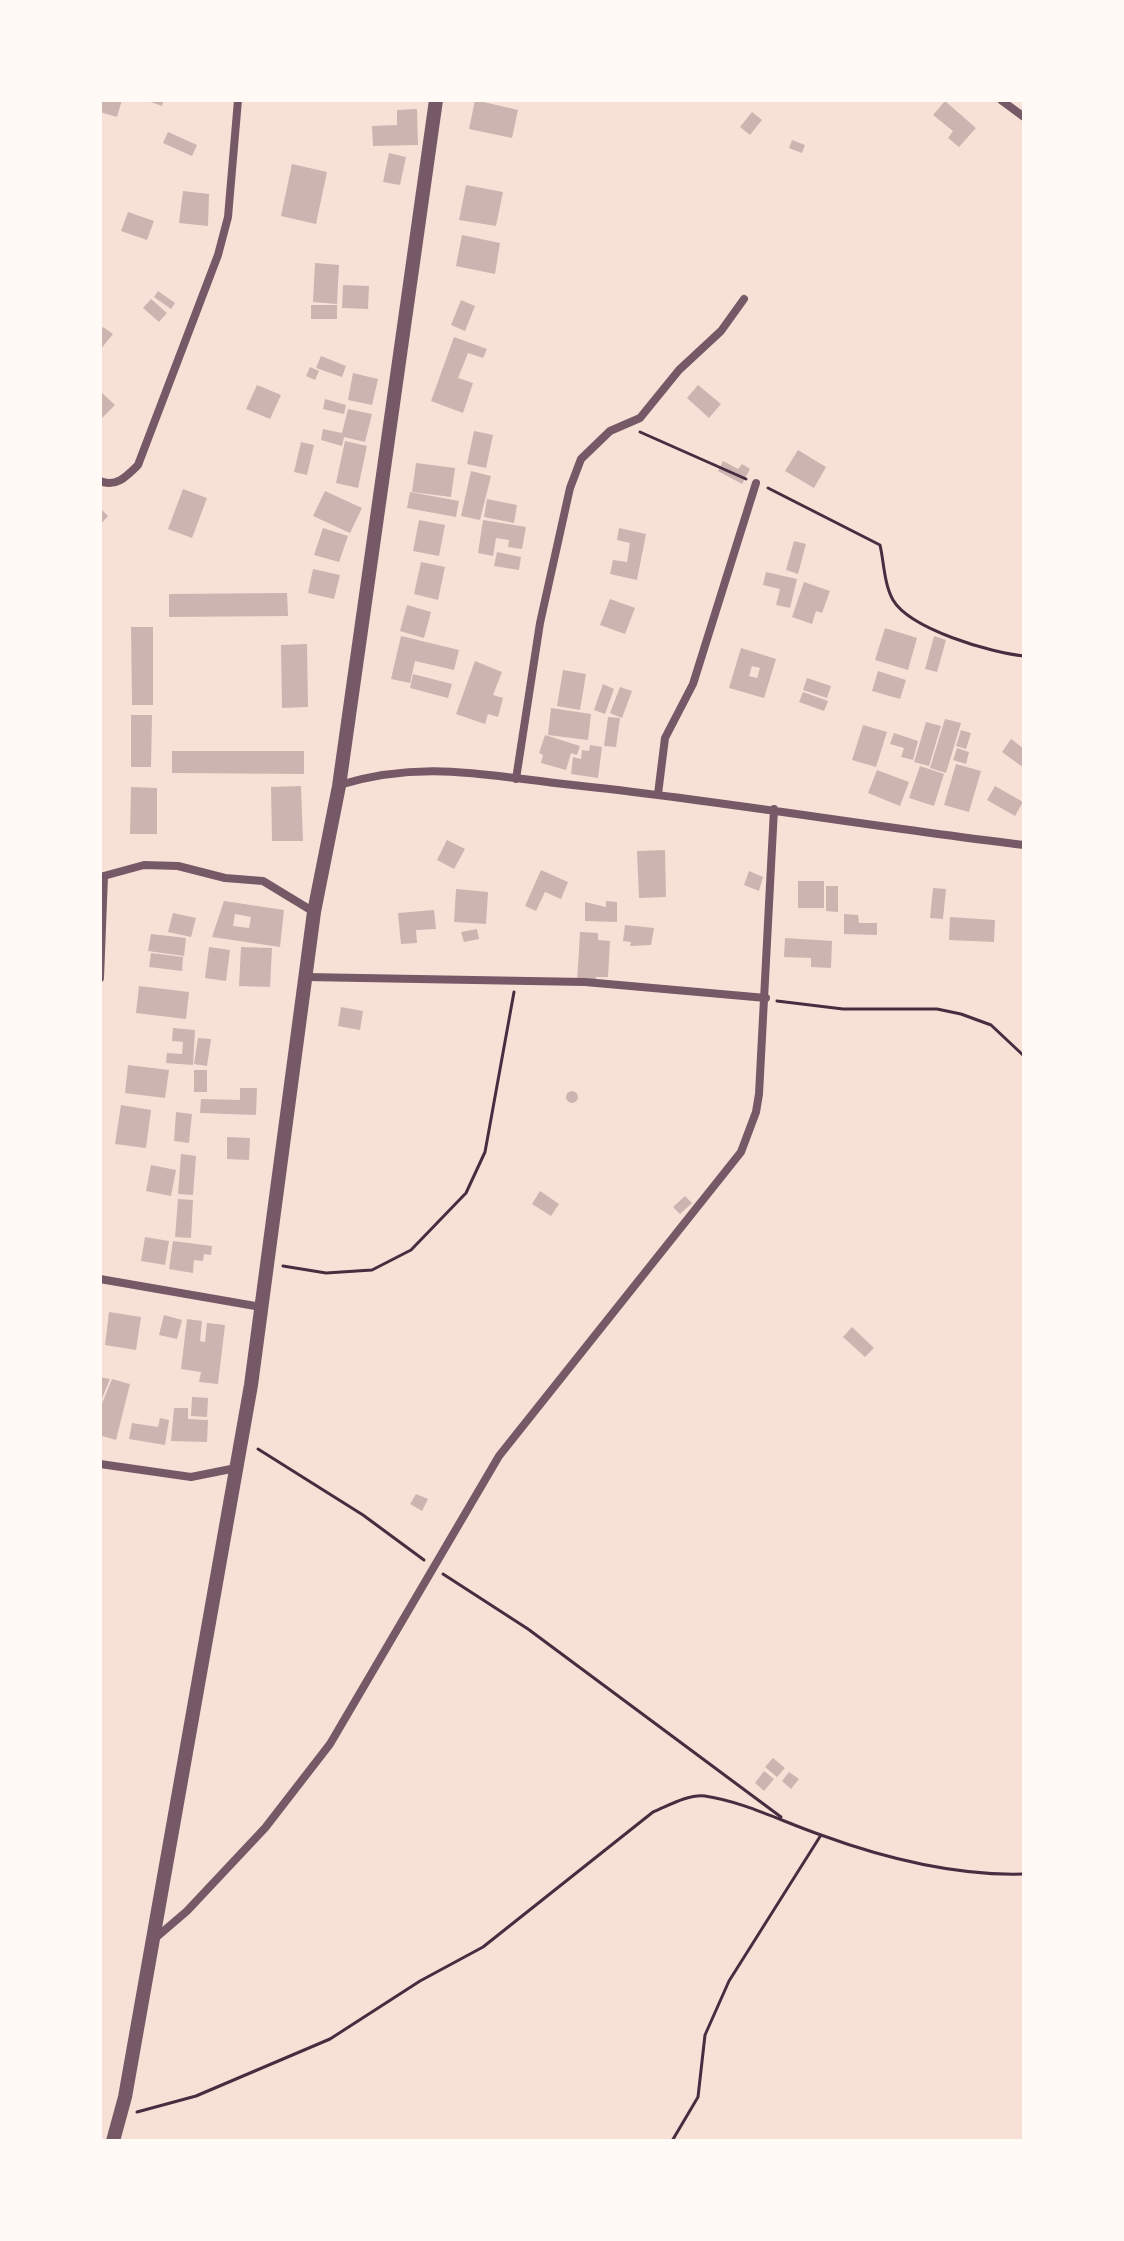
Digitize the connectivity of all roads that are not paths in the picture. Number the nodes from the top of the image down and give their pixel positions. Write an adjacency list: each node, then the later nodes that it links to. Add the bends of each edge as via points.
1 (238, 100): 6 (street, via 228,217 218,255 138,465 121,480)
2 (436, 100): 9 (street)
3 (1001, 100): 4 (street)
4 (1024, 117)
5 (744, 299): 8 (street, via 640,418 610,431 589,450 570,488 540,623)
6 (100, 481)
7 (756, 483): 10 (street, via 693,684 665,738)
8 (516, 779): 9 (street, via 406,769); 10 (street)
9 (339, 786): 14 (street)
10 (658, 794): 11 (street)
11 (774, 809): 12 (street); 17 (street)
12 (1024, 845)
13 (102, 876): 14 (street, via 144,865 178,866 263,881); 16 (street)
14 (314, 912): 15 (street)
15 (306, 977): 17 (street, via 628,984); 19 (street)
16 (100, 978)
17 (766, 999): 22 (street, via 756,1112 741,1152 523,1421 478,1487 330,1744 265,1828)
18 (100, 1279): 19 (street)
19 (261, 1307): 21 (street)
20 (100, 1464): 21 (street, via 191,1477)
21 (236, 1468): 22 (street)
22 (150, 1943): 23 (street)
23 (113, 2141)

